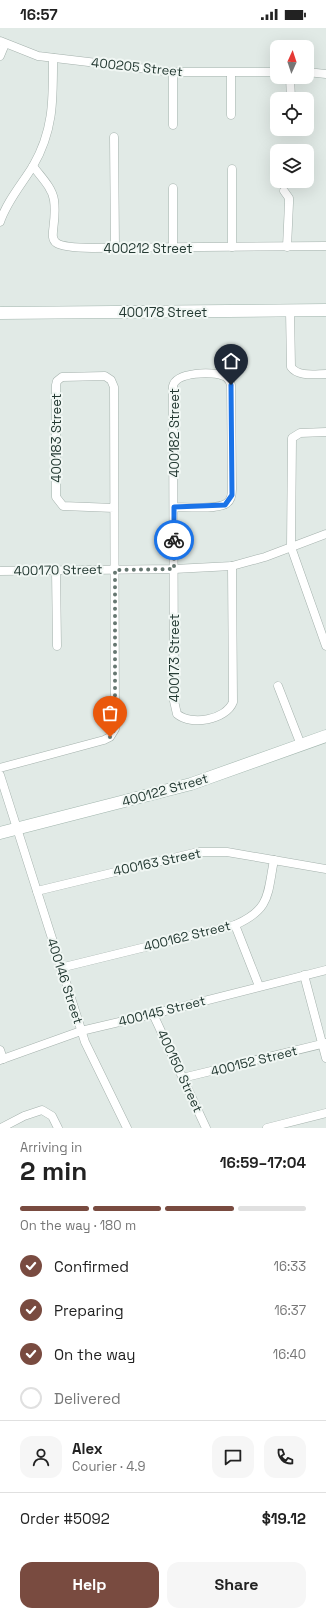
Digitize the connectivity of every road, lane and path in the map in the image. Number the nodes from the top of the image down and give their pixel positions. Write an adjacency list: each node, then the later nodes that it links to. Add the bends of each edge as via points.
1 (3, 42): 2 (street); 3 (street, 400205 Street, via 38,56)
2 (0, 56)
3 (53, 58): 4 (street, 400205 Street); 12 (street, via 51,120)
4 (173, 72): 6 (street, 400205 Street); 10 (street)
5 (270, 72): 6 (street, 400205 Street)
6 (231, 73): 9 (street)
7 (314, 73): 8 (street)
8 (326, 74)
9 (231, 115)
10 (173, 125)
11 (114, 137): 19 (street)
12 (33, 166): 16 (street, via 8,204); 19 (street, 400212 Street, via 52,195 52,234 55,242 71,248)
13 (232, 169): 21 (street)
14 (173, 188): 20 (street)
15 (284, 191): 18 (street, via 289,198)
16 (0, 222)
17 (326, 246): 18 (street, 400212 Street)
18 (287, 247): 21 (street, 400212 Street)
19 (115, 248): 20 (street, 400212 Street)
20 (173, 248): 21 (street, 400212 Street)
21 (232, 248)
22 (326, 310): 23 (street, 400178 Street)
23 (290, 311): 24 (street, 400178 Street); 25 (street, via 291,367 300,373)
24 (0, 313)
25 (326, 374)
26 (326, 432): 30 (street, via 300,433 292,438)
27 (174, 507): 27 (street, 400182 Street, via 174,383 184,375 224,376 231,385 232,495 225,505); 32 (street, 400182 Street)
28 (114, 508): 28 (street, 400183 Street, via 113,383 109,377 100,375 62,377 56,385 56,497 63,506); 34 (street, 400183 Street)
29 (326, 534): 30 (street, 400170 Street)
30 (292, 547): 31 (street, 400170 Street); 37 (street)
31 (232, 566): 32 (street, 400170 Street); 32 (street, 400173 Street, via 233,702 222,715 199,719 181,717 174,708)
32 (174, 569): 34 (street, 400170 Street)
33 (56, 570): 34 (street, 400170 Street); 35 (street, 400170 Street); 36 (street)
34 (115, 570): 41 (street, 400183 Street, via 116,713 113,734 104,740)
35 (0, 571)
36 (57, 646)
37 (326, 646)
38 (278, 686): 40 (street)
39 (326, 736): 40 (street, 400122 Street)
40 (301, 745): 43 (street, 400122 Street, via 191,784)
41 (0, 768)
42 (0, 775): 43 (street, 400146 Street)
43 (16, 829): 44 (street, 400122 Street); 47 (street, 400146 Street)
44 (0, 833)
45 (274, 860): 46 (street, 400163 Street); 47 (street, 400163 Street, via 227,852 198,852); 48 (street, 400162 Street, via 261,910)
46 (326, 869)
47 (37, 891): 49 (street, 400146 Street)
48 (235, 925): 49 (street, 400162 Street); 52 (street)
49 (60, 968): 54 (street, 400146 Street)
50 (326, 970): 51 (street, 400145 Street)
51 (304, 975): 52 (street, 400145 Street); 55 (street)
52 (259, 986): 53 (street, 400145 Street)
53 (154, 1014): 54 (street, 400145 Street); 59 (street, 400150 Street)
54 (81, 1031): 58 (street, 400145 Street); 63 (street, 400146 Street)
55 (324, 1044): 57 (street); 59 (street, 400152 Street)
56 (0, 1050): 58 (street)
57 (326, 1058)
58 (2, 1059)
59 (182, 1078): 64 (street, 400150 Street)
60 (326, 1113): 65 (street)
61 (1, 1128): 62 (street, via 42,1110 52,1116)
62 (58, 1128)
63 (126, 1128)
64 (206, 1128)
65 (267, 1128)

